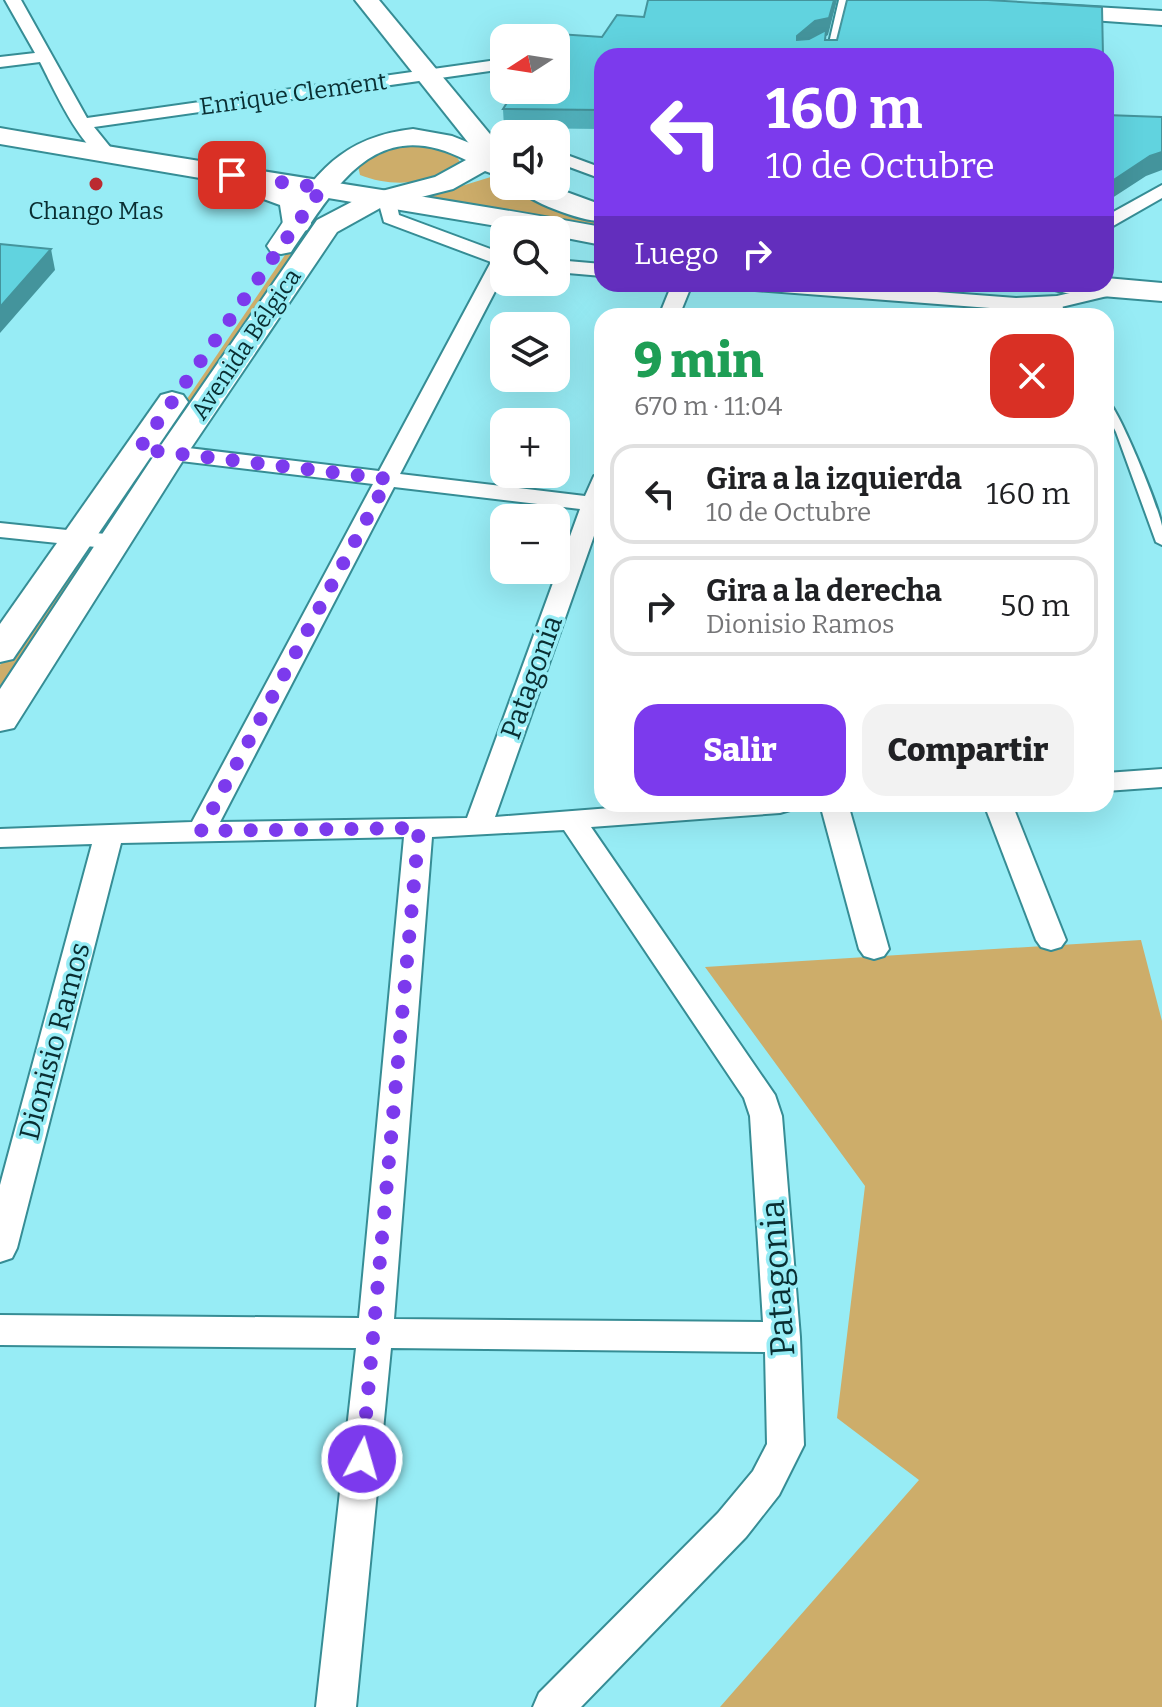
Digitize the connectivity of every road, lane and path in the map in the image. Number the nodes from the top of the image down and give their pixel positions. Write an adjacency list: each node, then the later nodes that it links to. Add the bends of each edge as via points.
1 (367, 0): 16 (main road)
2 (843, 0): 10 (lane)
3 (851, 0): 6 (main road)
4 (1076, 0): 8 (main road)
5 (14, 1): 13 (street)
6 (866, 1)
7 (1020, 9): 8 (main road)
8 (1098, 13): 9 (main road)
9 (1162, 18)
10 (834, 40): 11 (lane); 12 (lane)
11 (819, 43)
12 (832, 48)
13 (45, 57): 14 (street); 17 (street)
14 (0, 62)
15 (490, 66): 16 (street, Enrique Clement)
16 (428, 74): 17 (street, Enrique Clement); 19 (main road)
17 (82, 124): 20 (street)
18 (0, 136): 20 (main road)
19 (490, 152)
20 (106, 153): 24 (main road)
21 (490, 158): 28 (main road, Avenida Bélgica, via 444,141 389,139 358,150)
22 (570, 161): 25 (street)
23 (490, 162): 30 (main road, Avenida Bélgica, via 458,178)
24 (201, 171): 28 (main road); 34 (main road, via 294,200)
25 (594, 171)
26 (594, 173): 27 (street)
27 (570, 175)
28 (322, 188): 30 (main road); 34 (main road, Avenida Bélgica)
29 (1162, 190): 33 (street)
30 (386, 197): 35 (main road); 36 (street, via 390,218); 48 (main road, Avenida Bélgica, via 327,226)
31 (570, 198): 32 (main road)
32 (594, 210)
33 (1114, 219)
34 (297, 224): 48 (main road, Avenida Bélgica)
35 (594, 235)
36 (490, 255)
37 (570, 267): 38 (street)
38 (594, 269)
39 (1162, 276): 40 (main road)
40 (1114, 280)
41 (1114, 280): 45 (main road)
42 (490, 285): 49 (street)
43 (859, 292): 46 (street, via 1016,304)
44 (1083, 292): 46 (main road)
45 (1162, 292)
46 (1061, 301)
47 (1114, 418): 55 (lane)
48 (155, 452): 49 (street); 53 (main road, Avenida Bélgica); 54 (main road, Avenida Bélgica)
49 (388, 479): 50 (street); 66 (street)
50 (594, 492)
51 (594, 500): 64 (street, Patagonia)
52 (0, 530): 53 (street)
53 (79, 538): 54 (street); 56 (main road, Avenida Bélgica)
54 (115, 542): 57 (main road, Avenida Bélgica)
55 (1162, 542)
56 (0, 651)
57 (0, 719)
58 (1162, 778): 59 (street)
59 (1114, 781)
60 (660, 812): 63 (street)
61 (836, 812): 70 (street)
62 (1001, 812): 69 (street)
63 (570, 818): 64 (street); 74 (street, Patagonia, via 759,1095 766,1116)
64 (478, 827): 65 (street)
65 (419, 828): 66 (street); 73 (street)
66 (201, 831): 67 (street)
67 (109, 834): 68 (street); 71 (street, Dionisio Ramos)
68 (0, 838)
69 (1051, 940)
70 (874, 949)
71 (0, 1248)
72 (0, 1330): 73 (street)
73 (375, 1334): 74 (street); 75 (street)
74 (782, 1337): 76 (street, Patagonia, via 786,1445 766,1483 732,1525)
75 (336, 1707)
76 (553, 1707)

